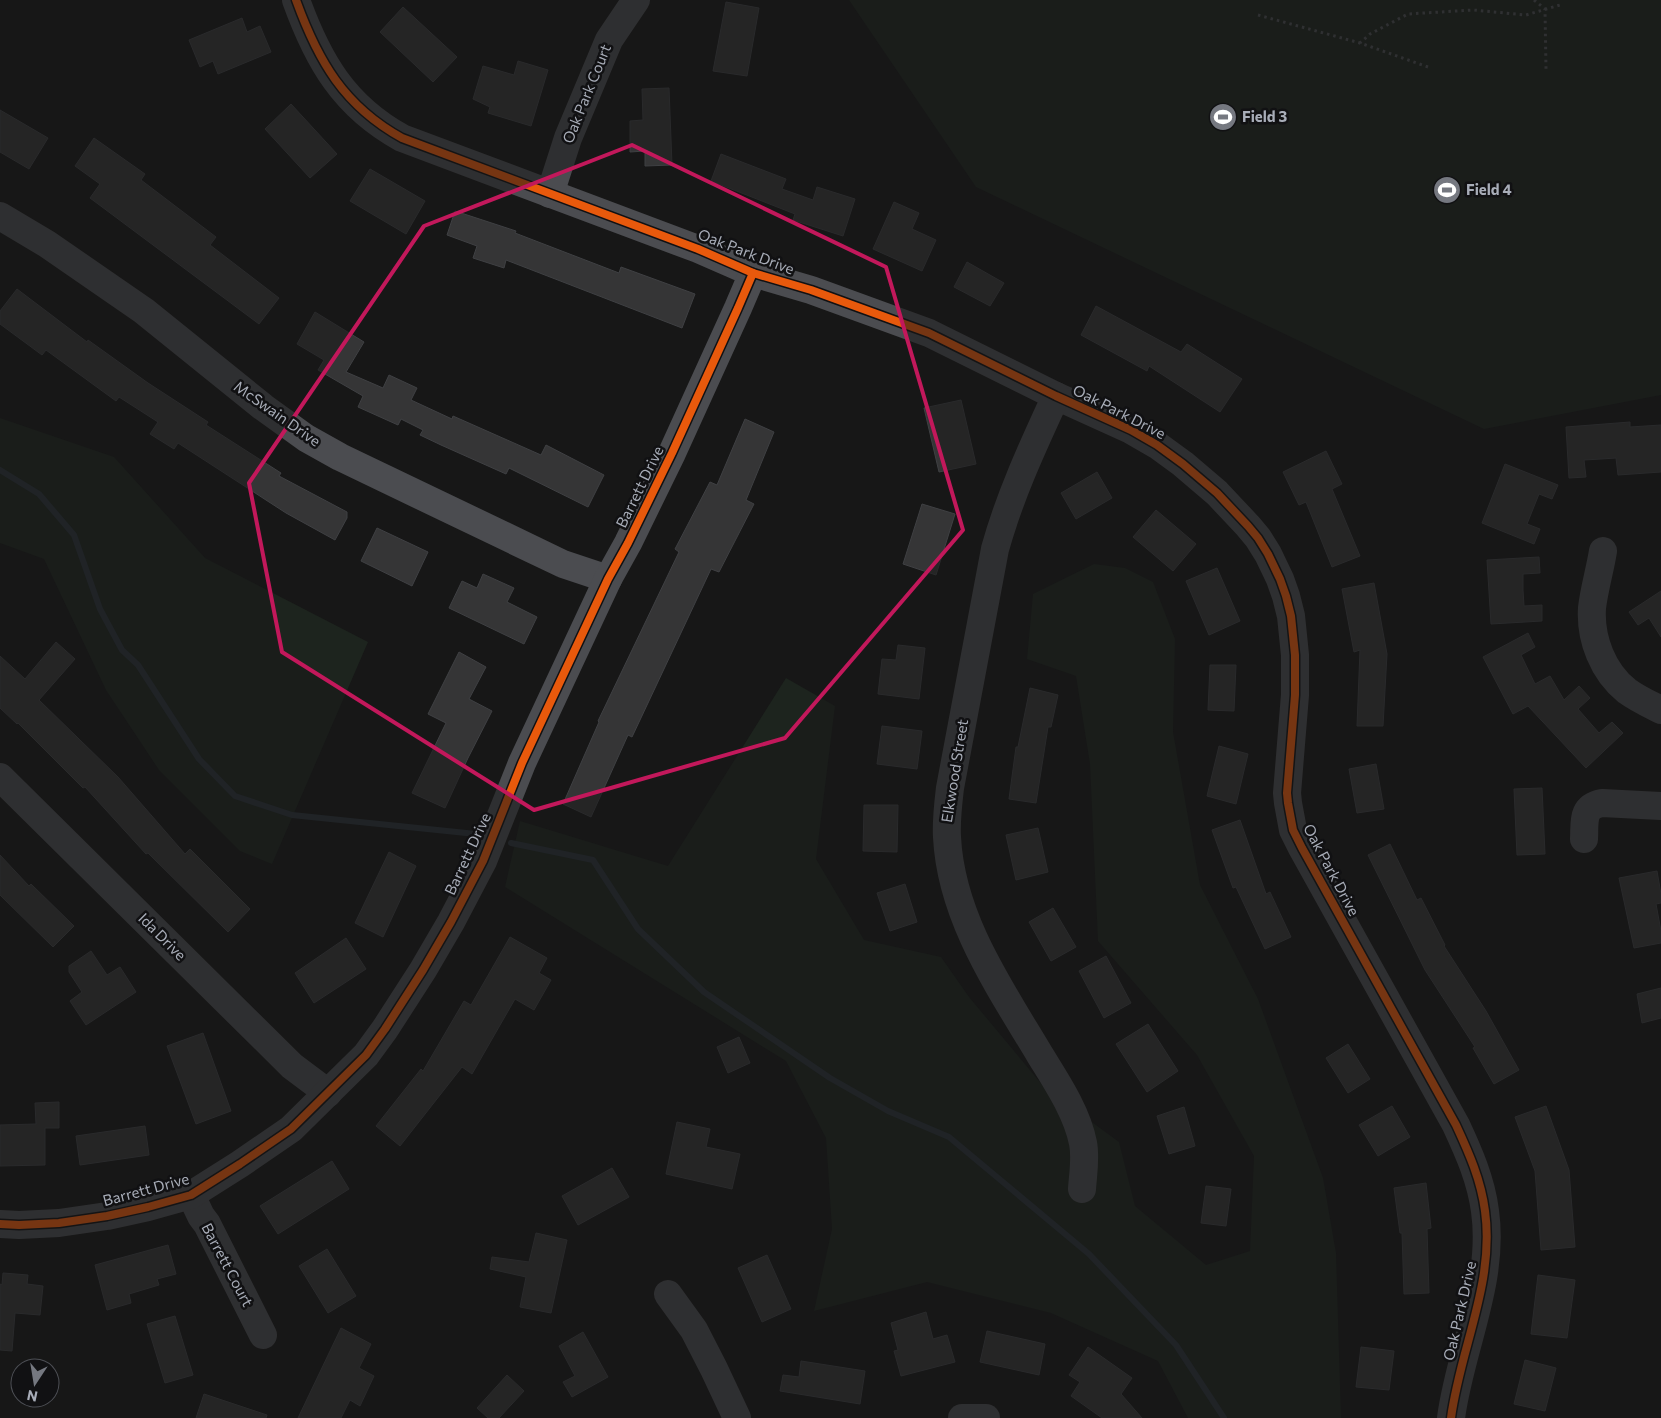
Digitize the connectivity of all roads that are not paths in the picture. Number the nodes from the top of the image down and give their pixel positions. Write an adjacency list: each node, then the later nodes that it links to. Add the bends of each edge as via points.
1 (296, 0): 3 (street, Oak Park Drive, via 333,78 369,117 402,138)
2 (636, 0): 3 (street, Oak Park Court, via 609,40 568,138)
3 (550, 194): 5 (street, Oak Park Drive)
4 (0, 216): 8 (street, McSwain Drive, via 144,310 262,407 306,438 563,564)
5 (753, 273): 6 (street, Oak Park Drive, via 811,290 929,333); 8 (street, Barrett Drive, via 672,453)
6 (1056, 396): 14 (street, Elkwood Street, via 1021,472 995,549 950,788 947,837 954,887 973,938 1065,1095 1079,1129 1084,1156); 22 (street, Oak Park Drive, via 1131,430 1183,464 1248,526 1268,554 1280,579 1290,616 1295,656 1287,793 1293,830 1456,1124 1475,1167 1485,1212 1485,1268)
7 (1603, 551): 9 (street, via 1592,609 1594,639 1603,662 1618,683)
8 (608, 579): 13 (street, Barrett Drive, via 522,763 483,861 450,922 385,1029 366,1055)
9 (1661, 710)
10 (0, 778): 13 (street, Ida Drive, via 292,1066)
11 (1661, 806): 12 (street, via 1596,804 1587,812)
12 (1584, 838)
13 (328, 1093): 15 (street, Barrett Drive, via 292,1129)
14 (1082, 1189)
15 (191, 1195): 16 (street, Barrett Drive, via 107,1216 59,1223); 18 (street, Barrett Court)
16 (0, 1224)
17 (668, 1294): 19 (street, via 694,1330)
18 (263, 1334)
19 (737, 1418)
20 (962, 1418): 21 (street)
21 (986, 1418)
22 (1451, 1418)

